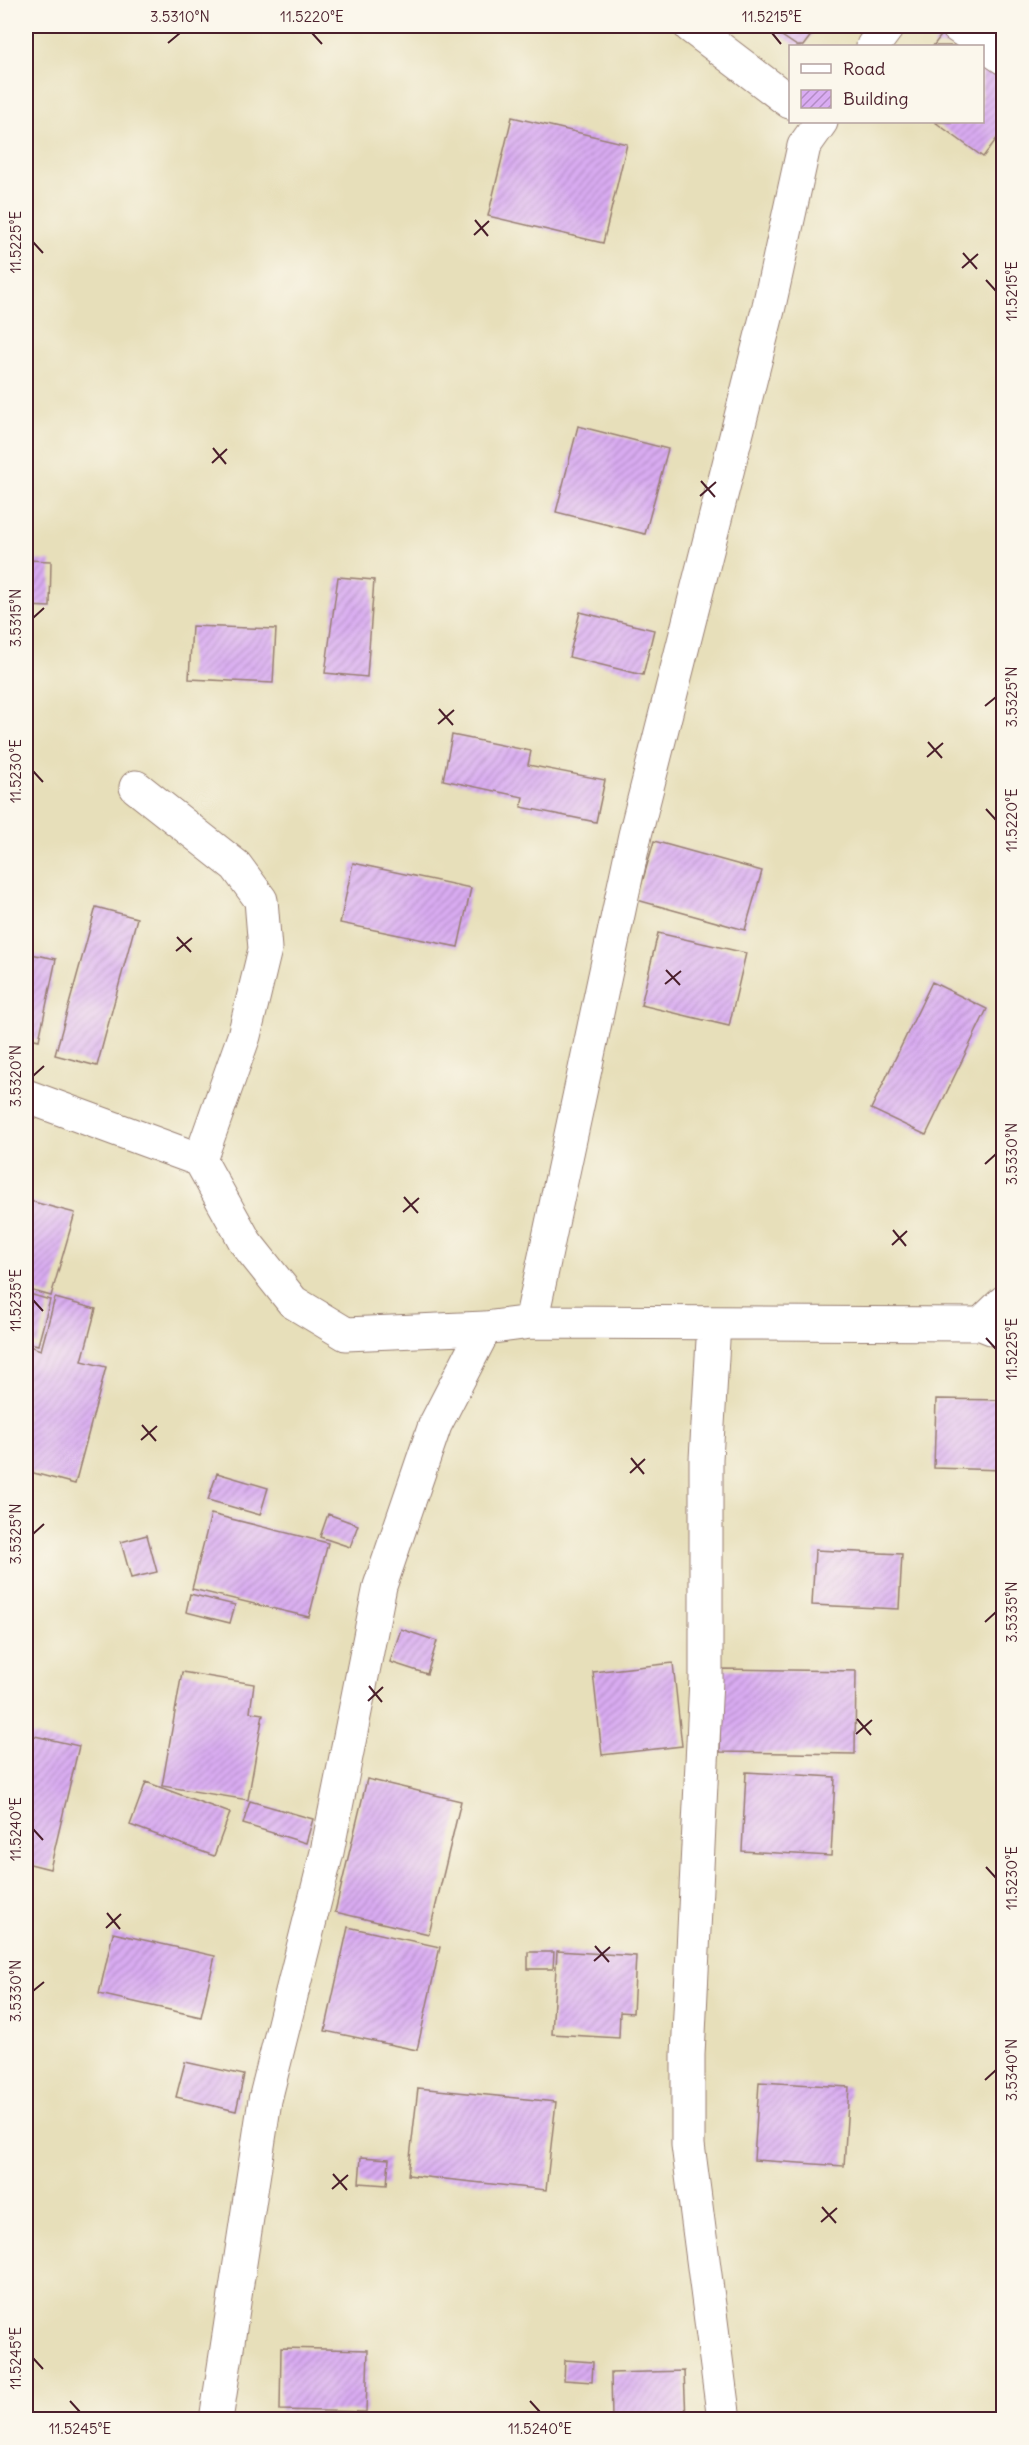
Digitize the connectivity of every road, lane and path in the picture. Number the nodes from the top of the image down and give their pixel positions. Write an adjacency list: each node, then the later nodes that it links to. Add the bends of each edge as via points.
1 (690, 26): 6 (street)
2 (888, 26): 4 (street)
3 (957, 26): 5 (street)
4 (874, 45)
5 (1004, 58)
6 (789, 101)
7 (807, 130): 12 (street, via 769,306 635,835)
8 (136, 787): 10 (street, via 236,866 261,900 265,949 244,1036)
9 (26, 1096): 10 (street)
10 (200, 1160): 14 (street, via 246,1243 293,1302 346,1334)
11 (996, 1320): 13 (street)
12 (531, 1322): 13 (street); 14 (street)
13 (714, 1323): 16 (street, via 706,1459 706,1679 688,2055 688,2145)
14 (485, 1328): 15 (street, via 435,1425 380,1586 327,1852 265,2100)
15 (216, 2420)
16 (724, 2420)

